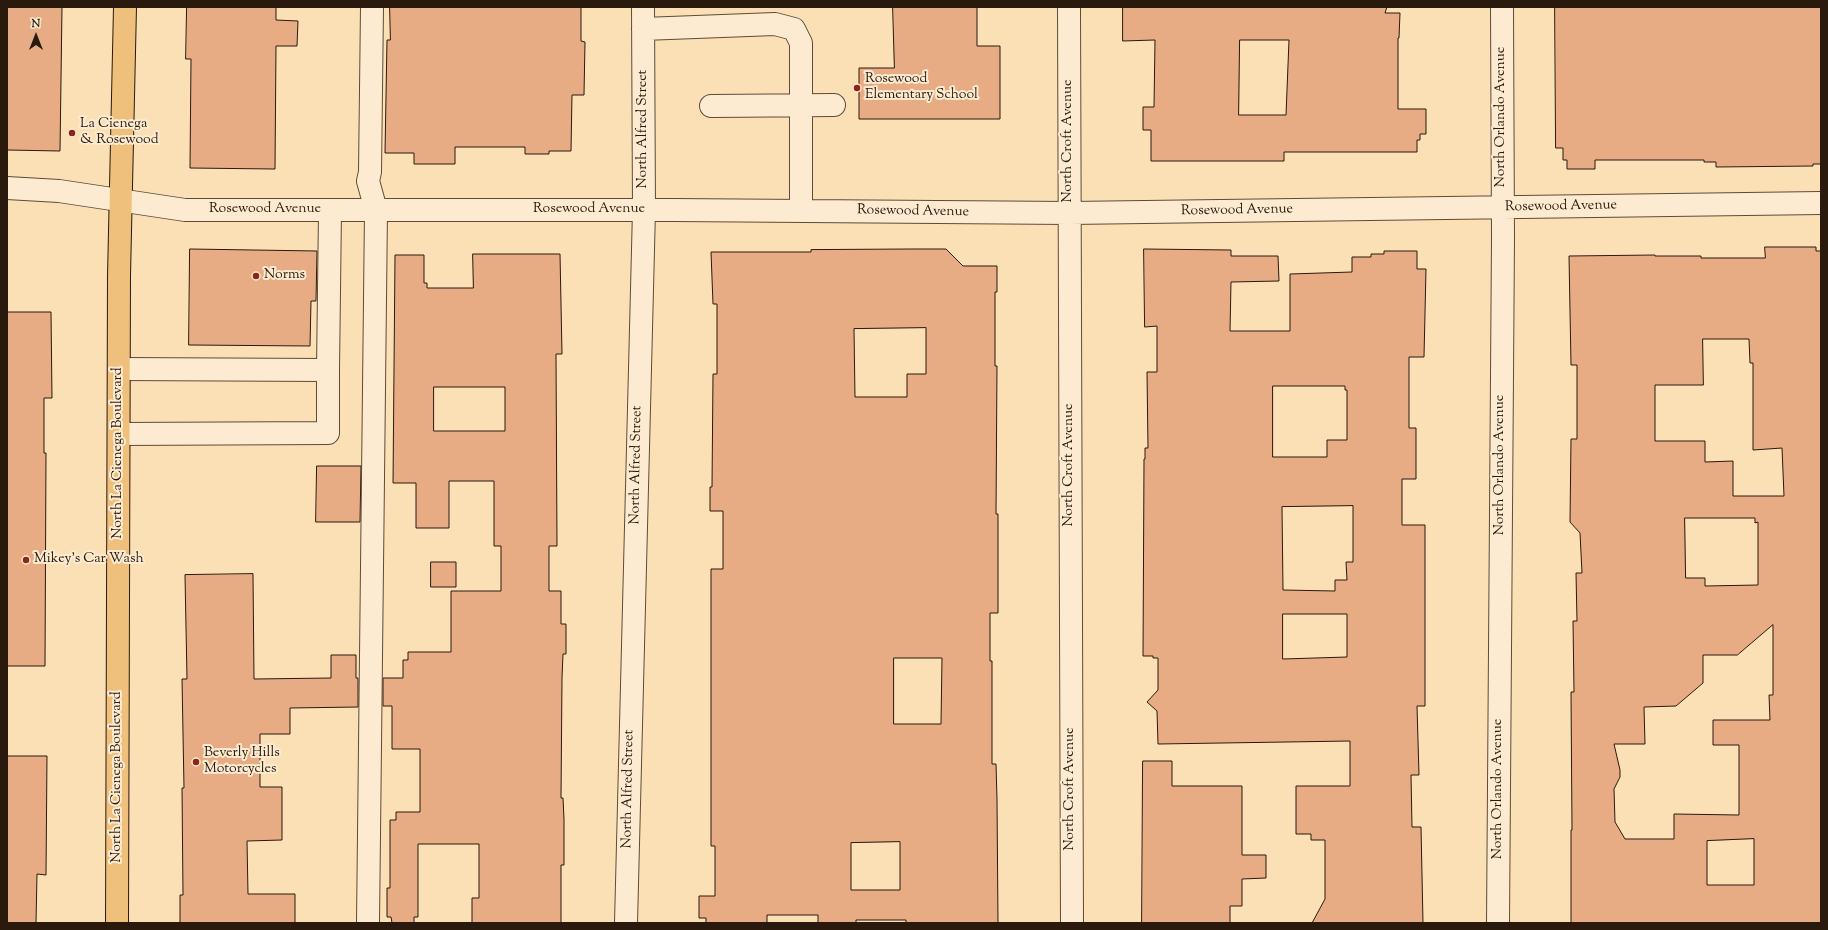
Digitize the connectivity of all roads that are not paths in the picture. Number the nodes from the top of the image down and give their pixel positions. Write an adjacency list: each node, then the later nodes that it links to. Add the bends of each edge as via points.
1 (125, 7): 11 (main road, North La Cienega Boulevard)
2 (372, 7): 15 (street, via 368,181)
3 (643, 7): 6 (street, North Alfred Street)
4 (1069, 7): 18 (street, North Croft Avenue)
5 (1502, 7): 13 (street, North Orlando Avenue)
6 (643, 29): 9 (street, via 775,24 794,29 801,43); 16 (street, North Alfred Street)
7 (834, 105): 9 (street)
8 (710, 106): 9 (street)
9 (800, 106): 17 (street)
10 (7, 188): 11 (street, Rosewood Avenue, via 59,191)
11 (122, 202): 14 (street, Rosewood Avenue, via 185,210); 19 (main road, North La Cienega Boulevard)
12 (1821, 203): 13 (street, Rosewood Avenue)
13 (1503, 208): 18 (street, Rosewood Avenue); 26 (street, North Orlando Avenue)
14 (330, 210): 15 (street, Rosewood Avenue); 20 (street)
15 (376, 210): 16 (street, Rosewood Avenue); 23 (street)
16 (644, 210): 17 (street, Rosewood Avenue); 24 (street, North Alfred Street)
17 (801, 211): 18 (street, Rosewood Avenue)
18 (1070, 213): 25 (street, North Croft Avenue)
19 (119, 368): 20 (street); 21 (main road, North La Cienega Boulevard)
20 (328, 370): 21 (street, via 328,433)
21 (119, 434): 22 (main road, North La Cienega Boulevard)
22 (117, 923)
23 (368, 923)
24 (626, 923)
25 (1072, 923)
26 (1498, 923)

